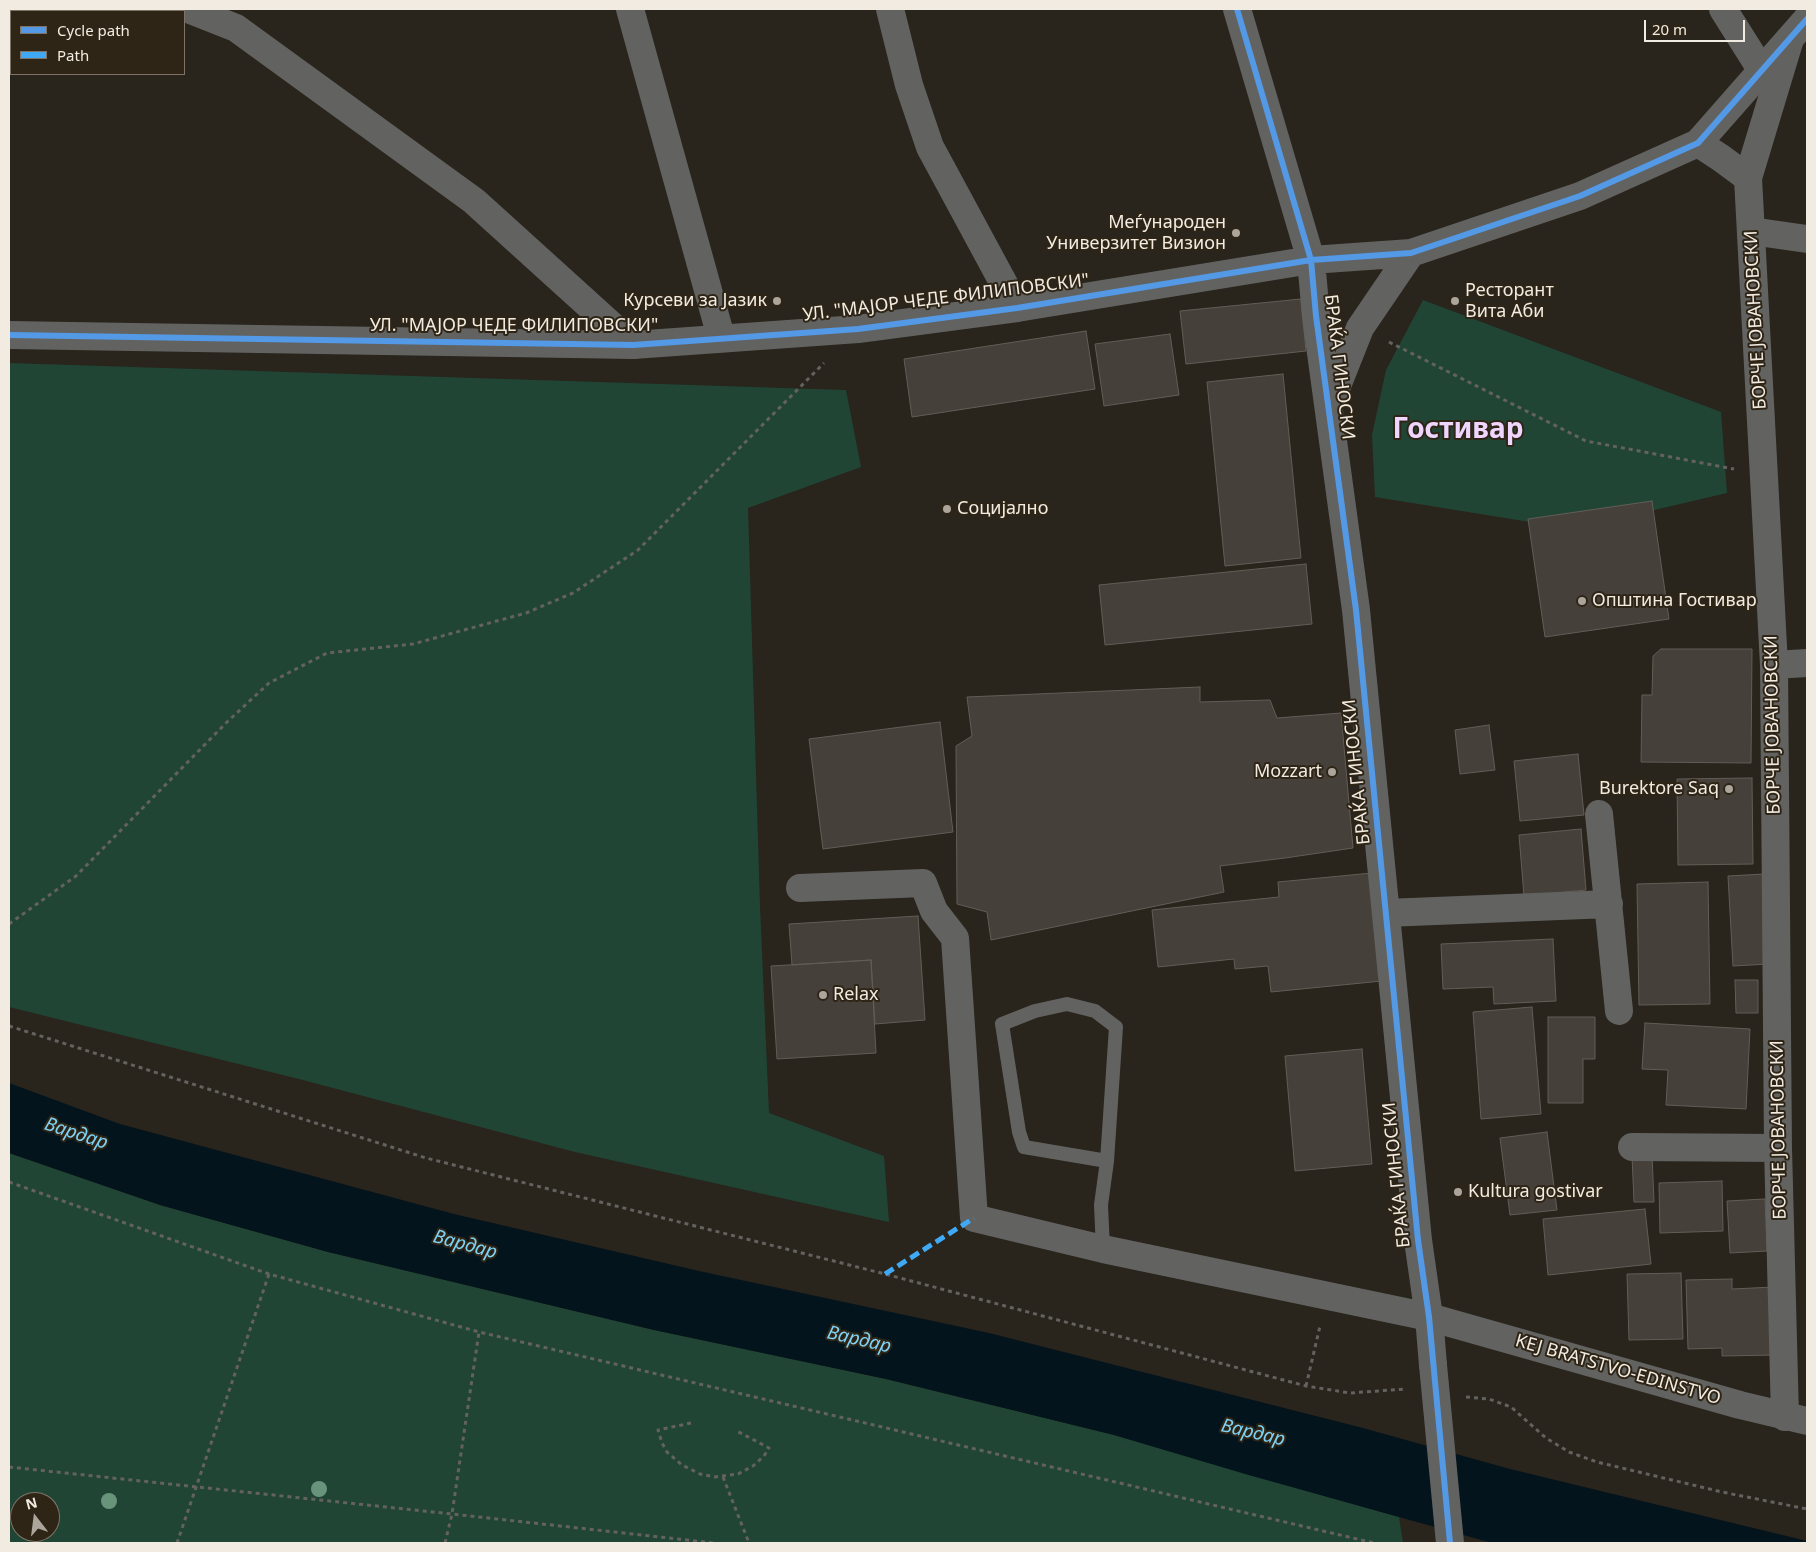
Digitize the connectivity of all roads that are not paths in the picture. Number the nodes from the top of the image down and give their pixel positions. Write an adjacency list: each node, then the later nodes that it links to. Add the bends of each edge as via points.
1 (188, 9): 17 (street, via 236,28 474,201)
2 (630, 9): 16 (street)
3 (890, 9): 14 (street, via 909,85 930,147)
4 (1237, 9): 13 (street, БРАЌА ГИНОСКИ)
5 (1722, 9): 7 (street)
6 (1799, 29): 7 (street, УЛ. "МАЈОР ЧЕДЕ ФИЛИПОВСКИ"); 9 (street, БОРЧЕ ЈОВАНОВСКИ)
7 (1762, 71): 8 (street, УЛ. "МАЈОР ЧЕДЕ ФИЛИПОВСКИ")
8 (1698, 143): 9 (street); 12 (street, УЛ. "МАЈОР ЧЕДЕ ФИЛИПОВСКИ", via 1580,196)
9 (1748, 178): 10 (street, БОРЧЕ ЈОВАНОВСКИ)
10 (1751, 231): 11 (street); 20 (street, БОРЧЕ ЈОВАНОВСКИ)
11 (1807, 239)
12 (1411, 253): 13 (street, УЛ. "МАЈОР ЧЕДЕ ФИЛИПОВСКИ"); 18 (street, via 1360,328)
13 (1311, 260): 14 (street, УЛ. "МАЈОР ЧЕДЕ ФИЛИПОВСКИ"); 18 (street, БРАЌА ГИНОСКИ)
14 (1017, 308): 16 (street, УЛ. "МАЈОР ЧЕДЕ ФИЛИПОВСКИ", via 858,329)
15 (9, 335): 17 (street, УЛ. "МАЈОР ЧЕДЕ ФИЛИПОВСКИ")
16 (722, 337): 17 (street, УЛ. "МАЈОР ЧЕДЕ ФИЛИПОВСКИ")
17 (633, 345)
18 (1328, 407): 24 (street, БРАЌА ГИНОСКИ, via 1356,610)
19 (1807, 663): 20 (street)
20 (1774, 665): 27 (street, БОРЧЕ ЈОВАНОВСКИ)
21 (1599, 814): 23 (street)
22 (800, 888): 29 (street, KEJ BRATSTVO-EDINSTVO, via 923,883 934,911 955,938 974,1218)
23 (1609, 904): 24 (street); 25 (street)
24 (1386, 913): 30 (street, БРАЌА ГИНОСКИ, via 1418,1240)
25 (1619, 1011)
26 (1632, 1147): 27 (street)
27 (1778, 1148): 31 (street, БОРЧЕ ЈОВАНОВСКИ)
28 (1107, 1161): 28 (lane, via 1116,1027 1095,1011 1067,1004 1035,1011 1002,1024 1024,1147); 29 (lane, via 1100,1205)
29 (1103, 1249): 30 (street, KEJ BRATSTVO-EDINSTVO)
30 (1429, 1317): 31 (street, KEJ BRATSTVO-EDINSTVO); 32 (street, БРАЌА ГИНОСКИ, bridge)
31 (1796, 1419)
32 (1450, 1543)

